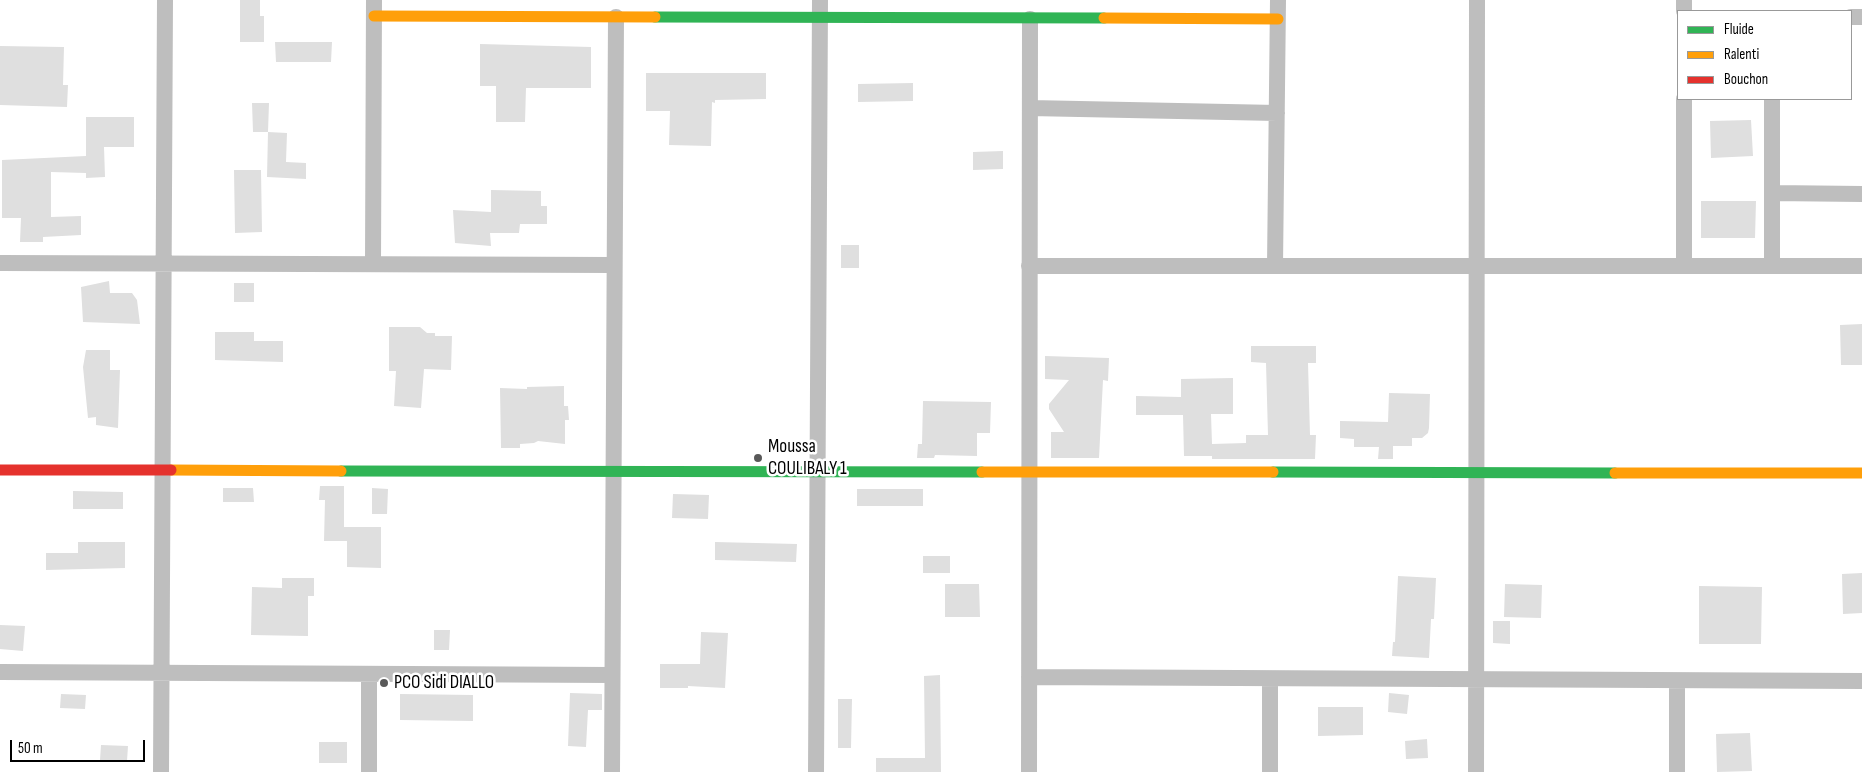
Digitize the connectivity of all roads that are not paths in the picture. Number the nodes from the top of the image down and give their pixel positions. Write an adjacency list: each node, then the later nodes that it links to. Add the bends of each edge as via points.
1 (165, 0): 17 (street)
2 (820, 0): 7 (street)
3 (1278, 0): 9 (street)
4 (1477, 0): 22 (street)
5 (374, 8): 6 (street); 18 (street)
6 (616, 17): 7 (street); 19 (street)
7 (820, 18): 8 (street); 29 (street)
8 (1030, 19): 9 (street); 12 (street)
9 (1278, 20): 13 (street)
10 (1684, 100): 23 (street)
11 (1772, 100): 14 (street)
12 (1030, 108): 13 (street); 20 (street)
13 (1277, 114): 21 (street)
14 (1772, 193): 15 (street); 24 (street)
15 (1862, 194)
16 (0, 263): 17 (street)
17 (164, 264): 18 (street); 27 (street)
18 (373, 264): 19 (street)
19 (614, 265): 28 (street)
20 (1029, 266): 21 (street); 30 (street)
21 (1276, 266): 22 (street)
22 (1477, 266): 23 (street); 31 (street)
23 (1684, 266): 24 (street)
24 (1772, 266): 25 (street)
25 (1862, 266)
26 (0, 470): 27 (street)
27 (163, 470): 28 (street); 34 (street)
28 (613, 471): 29 (street); 36 (street)
29 (817, 471): 30 (street); 45 (street)
30 (1029, 472): 31 (street); 37 (street)
31 (1477, 473): 32 (street); 39 (street)
32 (1862, 474)
33 (0, 672): 34 (street)
34 (162, 672): 35 (street); 42 (street)
35 (369, 674): 36 (street); 43 (street)
36 (612, 675): 44 (street)
37 (1029, 677): 38 (street); 46 (street)
38 (1270, 679): 39 (street); 47 (street)
39 (1477, 680): 40 (street); 48 (street)
40 (1677, 680): 41 (street); 49 (street)
41 (1862, 681)
42 (161, 772)
43 (369, 772)
44 (612, 772)
45 (816, 772)
46 (1029, 772)
47 (1270, 772)
48 (1476, 772)
49 (1676, 772)

